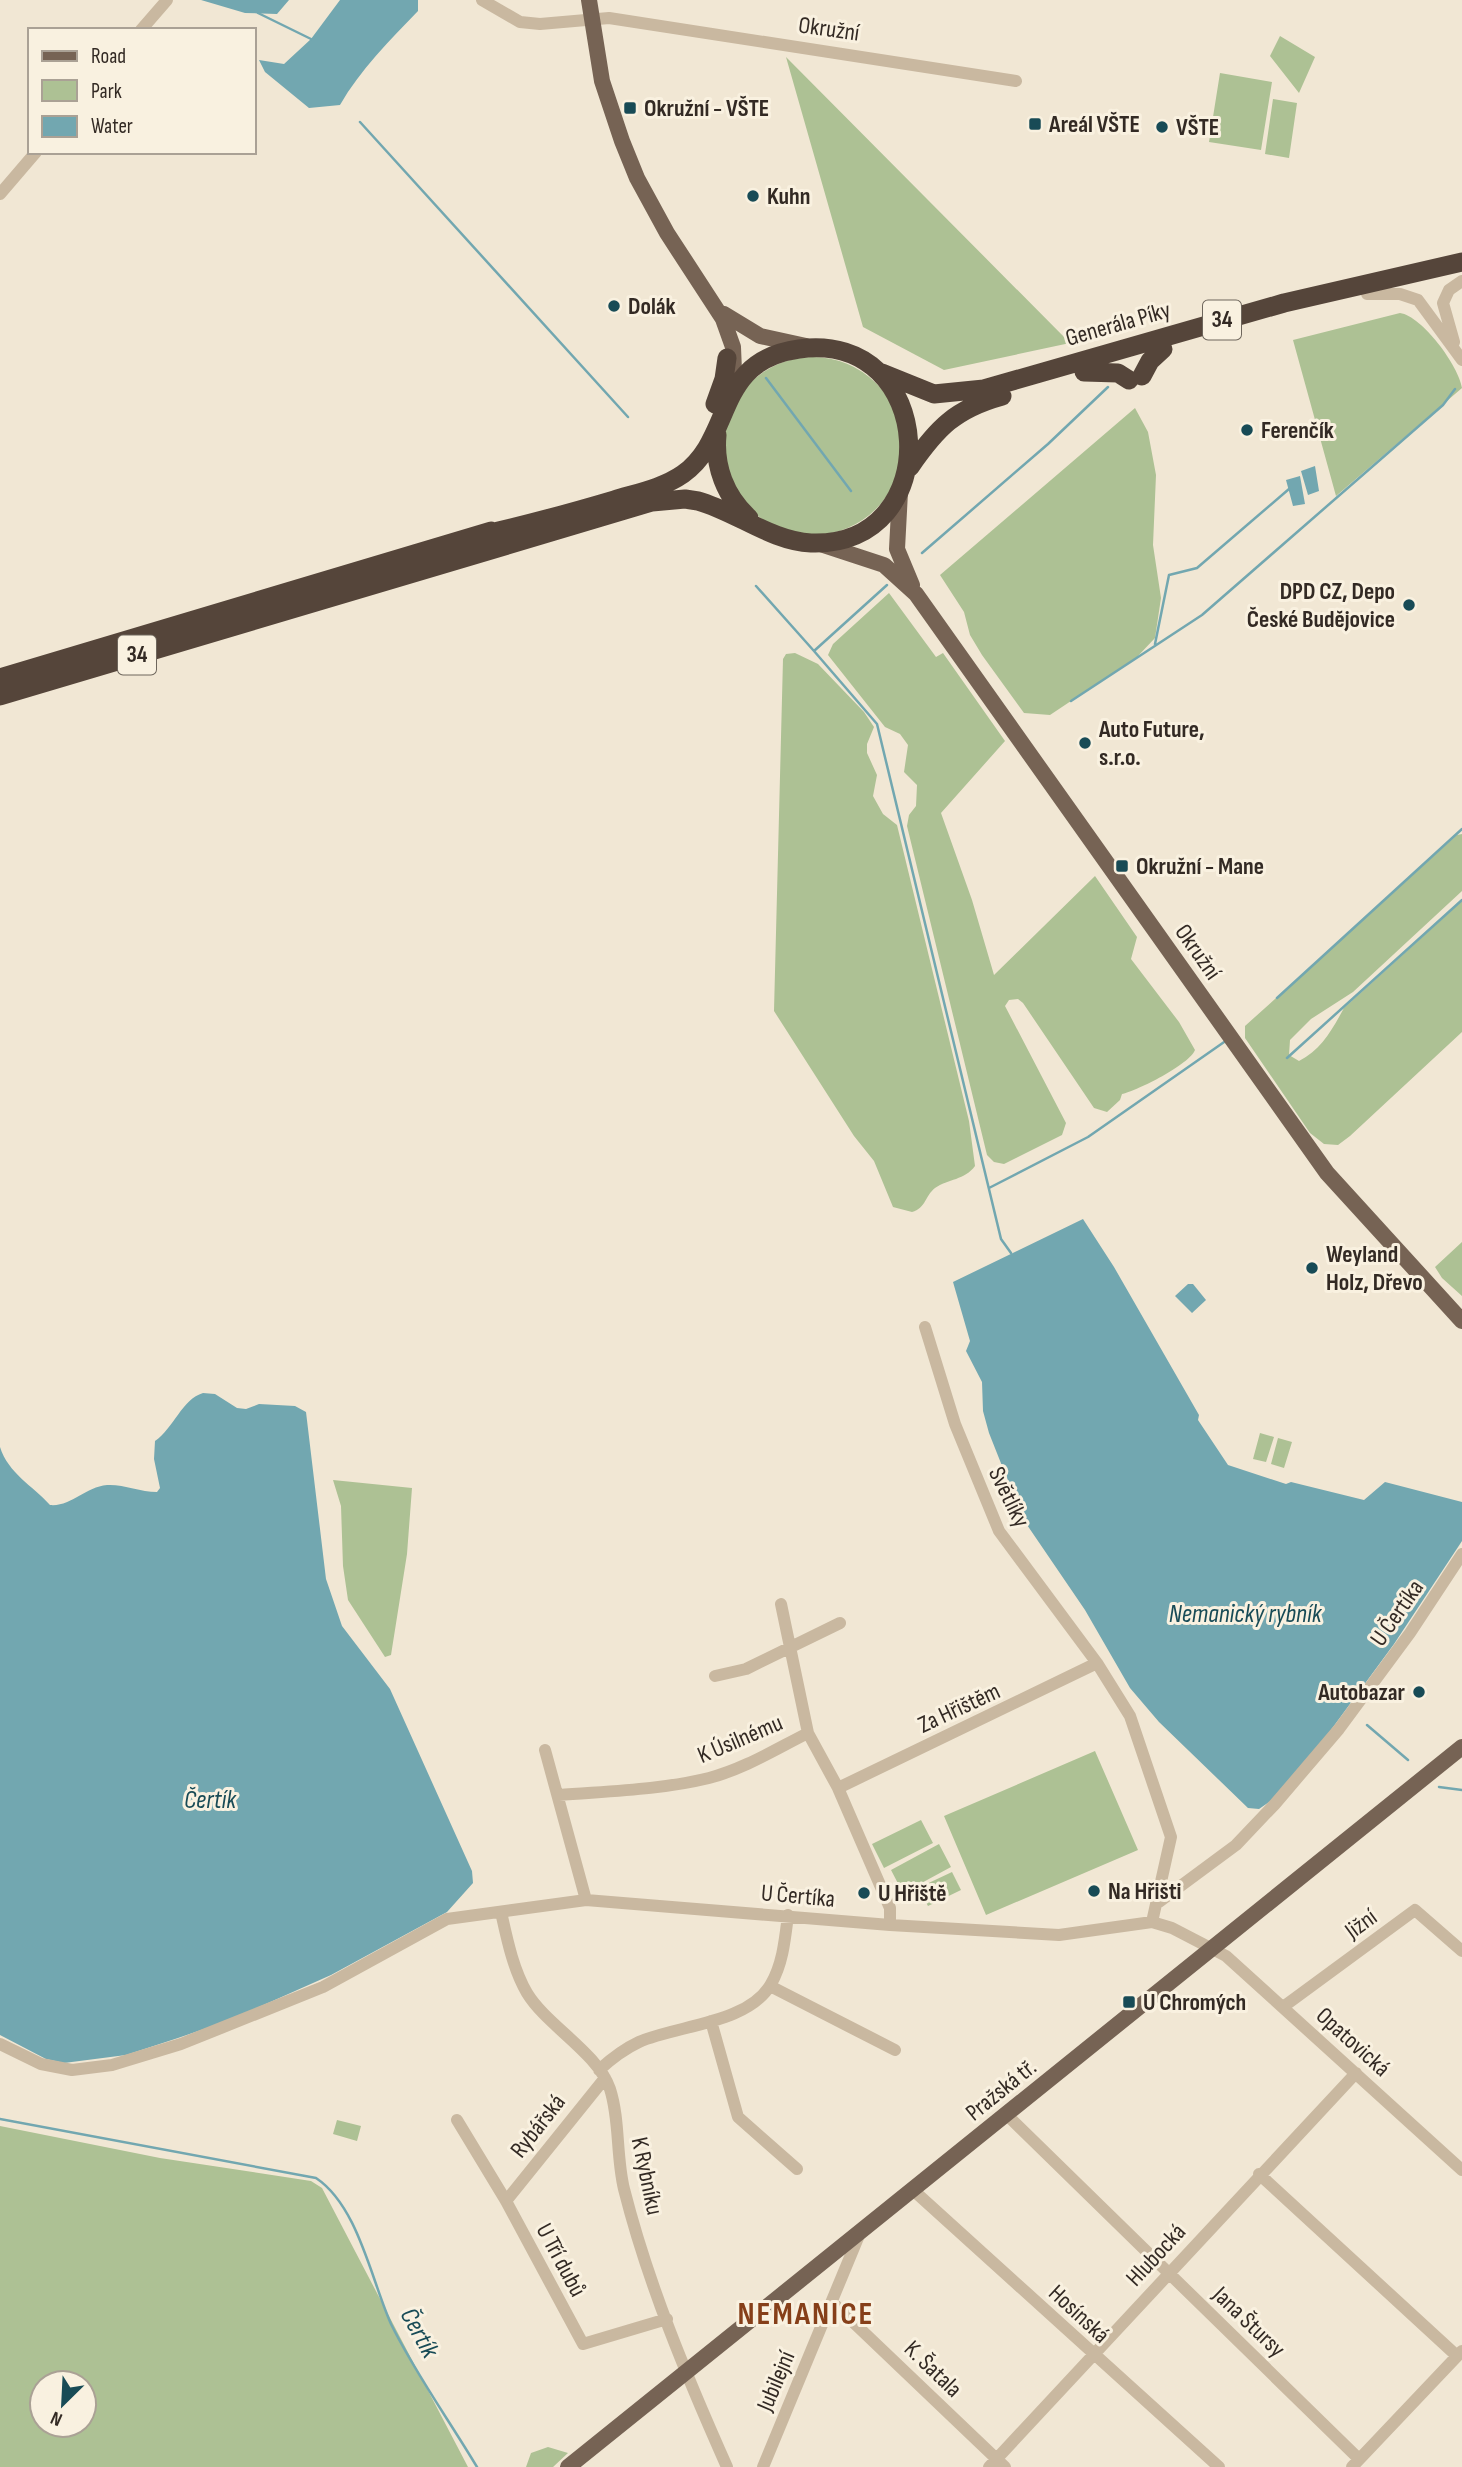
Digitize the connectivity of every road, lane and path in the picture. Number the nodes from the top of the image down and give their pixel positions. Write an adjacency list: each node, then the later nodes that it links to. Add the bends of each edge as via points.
1 (167, 0): 5 (street)
2 (482, 0): 4 (street, Okružní, via 520,22)
3 (590, 0): 4 (main road)
4 (593, 19): 6 (street, Okružní); 10 (main road, via 601,81 622,141 637,178)
5 (143, 28)
6 (1016, 80)
7 (34, 154): 8 (street)
8 (0, 194)
9 (1462, 262): 19 (highway, Generála Píky / 34, via 1284,303 984,389 934,394)
10 (693, 272): 14 (main road); 17 (main road, via 722,333)
11 (1462, 274): 13 (highway, Generála Píky / 34)
12 (1462, 281): 18 (street, via 1449,290 1443,303)
13 (1367, 294): 16 (highway, Generála Píky / 34); 18 (street, via 1400,294 1418,300)
14 (716, 306): 15 (main road, via 734,323 760,336); 21 (main road, via 733,347)
15 (815, 348): 19 (highway, 34, via 845,353); 21 (highway, 34, via 767,360)
16 (1163, 349): 20 (highway, Generála Píky / 34); 20 (highway, via 1136,378)
17 (727, 358): 26 (highway, via 706,429 691,454 676,467)
18 (1460, 358)
19 (873, 368): 23 (highway, 34, via 904,409 911,448)
20 (1084, 372): 23 (highway, Generála Píky / 34, via 962,411 943,424)
21 (733, 391): 22 (highway, 34)
22 (717, 428): 25 (highway, 34, via 723,481 730,497); 26 (highway, via 700,459 668,483)
23 (908, 471): 24 (highway, 34)
24 (900, 491): 27 (highway, 34, via 864,528); 28 (main road, Okružní, via 897,549)
25 (755, 523): 27 (highway, 34, via 783,538); 30 (highway, 34, via 698,501 652,502)
26 (481, 535): 29 (highway, 34)
27 (815, 543): 28 (main road, Okružní, via 884,565)
28 (916, 594): 31 (main road, Okružní, via 1327,1173)
29 (0, 678)
30 (0, 696)
31 (1462, 1321)
32 (925, 1327): 37 (street, Světlíky, via 955,1424 999,1531)
33 (1462, 1554): 45 (street, U Čertíka, via 1339,1729 1275,1804 1236,1845)
34 (781, 1604): 36 (street, K Úsilnému)
35 (840, 1623): 36 (street)
36 (789, 1647): 38 (street, via 746,1669); 39 (street, K Úsilnému)
37 (1097, 1663): 42 (street, Za Hřištěm); 45 (street, via 1130,1716 1171,1837)
38 (715, 1676)
39 (808, 1733): 42 (street); 43 (street, K Úsilnému, via 712,1777 662,1787)
40 (1462, 1747): 50 (main road, Pražská tř.)
41 (545, 1750): 43 (street)
42 (838, 1788): 49 (street, via 890,1908)
43 (559, 1795): 44 (street)
44 (586, 1900): 46 (street, U Čertíka); 47 (street, U Čertíka)
45 (1158, 1902): 48 (street)
46 (501, 1912): 55 (street, U Čertíka, via 447,1919 323,1987 181,2044 111,2065 72,2070 41,2064); 58 (street, K Rybníku, via 515,1967 528,1994)
47 (788, 1915): 49 (street, U Čertíka); 52 (street, Rybářská, via 782,1959)
48 (1152, 1922): 49 (street, U Čertíka, via 1059,1935); 50 (street, Opatovická)
49 (890, 1925)
50 (1213, 1950): 53 (street, Opatovická, via 1226,1956); 59 (main road, Pražská tř.)
51 (1462, 1951): 53 (street, Jižní, via 1415,1910)
52 (770, 1986): 54 (street, Rybářská, via 748,2006); 56 (street)
53 (1283, 2007): 57 (street, Opatovická)
54 (711, 2021): 58 (street, Rybářská, via 641,2041 622,2051); 61 (street, via 738,2117)
55 (0, 2044)
56 (895, 2050)
57 (1356, 2073): 62 (street, Opatovická); 63 (street, Hlubocká)
58 (602, 2074): 65 (street, Rybářská); 69 (street, K Rybníku, via 613,2101 624,2188)
59 (1007, 2115): 64 (main road, Pražská tř.); 67 (street, Jana Štursy)
60 (457, 2120): 65 (street, U Tří dubů)
61 (797, 2169)
62 (1462, 2170)
63 (1259, 2174): 67 (street, Hlubocká); 70 (street, Jana Štursy)
64 (913, 2190): 66 (main road, Pražská tř.); 71 (street, Hosínská)
65 (506, 2201): 69 (street, U Tří dubů, via 583,2344)
66 (860, 2233): 68 (street, Jubilejní); 72 (main road, Pražská tř.)
67 (1168, 2273): 71 (street, Hlubocká); 73 (street, Jana Štursy)
68 (832, 2302): 74 (street, K. Šatala); 77 (street, Jubilejní)
69 (667, 2319): 72 (street, K Rybníku)
70 (1459, 2353): 73 (street, Jana Štursy)
71 (1092, 2354): 74 (street, Hlubocká); 78 (street, Hosínská)
72 (686, 2374): 75 (main road, Pražská tř.); 76 (street, K Rybníku)
73 (1355, 2463)
74 (997, 2464)
75 (568, 2467)
76 (727, 2467)
77 (763, 2467)
78 (1219, 2467)

